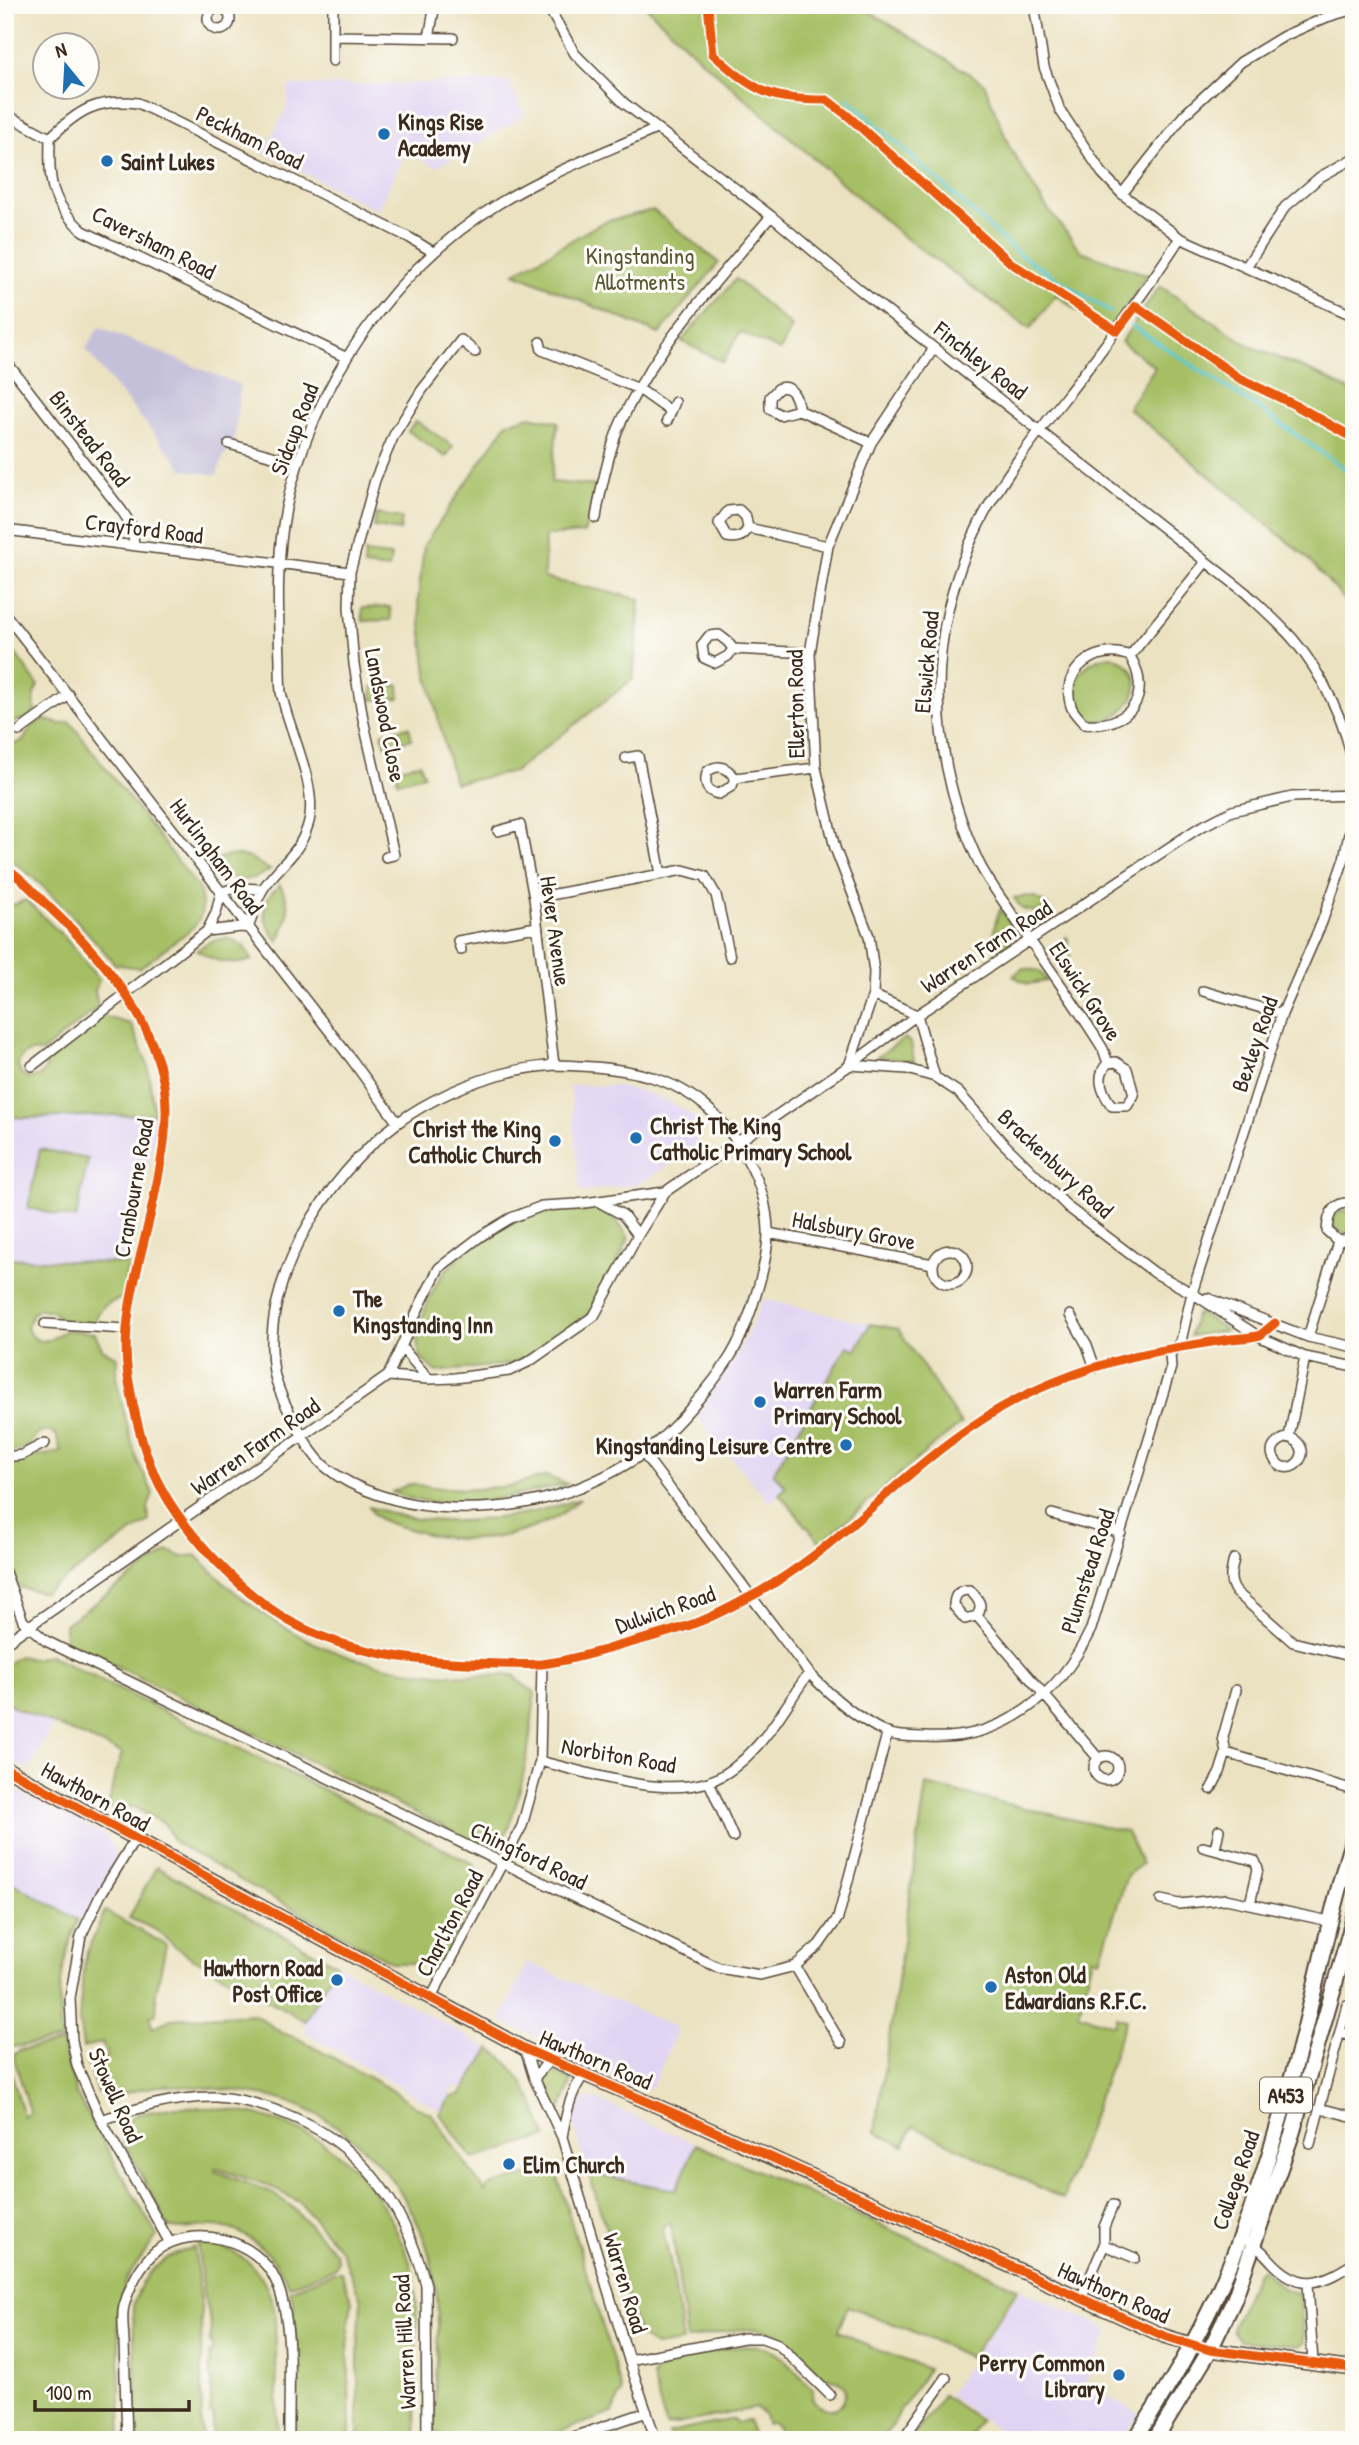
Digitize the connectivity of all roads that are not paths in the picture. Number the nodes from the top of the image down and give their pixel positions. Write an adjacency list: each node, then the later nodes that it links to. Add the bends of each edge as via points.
1 (333, 5): 6 (street)
2 (547, 5): 11 (street, Finchley Road, via 575,54)
3 (1034, 5): 14 (street, via 1044,68 1060,110 1102,173)
4 (1354, 9): 14 (street, via 1284,36 1241,62 1184,115)
5 (434, 10): 7 (street)
6 (333, 36): 7 (street); 9 (street)
7 (429, 38): 8 (street)
8 (453, 38)
9 (333, 61)
10 (5, 114): 12 (street)
11 (656, 129): 15 (street, Finchley Road); 17 (street, Sidcup Road, via 558,171 497,204)
12 (50, 138): 17 (street, Peckham Road, via 90,106 138,103); 23 (street, Caversham Road, via 53,194 83,230)
13 (1354, 158): 18 (street, via 1320,177 1285,207)
14 (1122, 194): 16 (street)
15 (771, 216): 21 (street, Finchley Road); 25 (street, via 675,333)
16 (1180, 238): 18 (street); 28 (street, Elswick Road, via 1136,306)
17 (433, 252): 23 (street, Sidcup Road, via 380,309)
18 (1245, 267): 19 (street)
19 (1354, 316)
20 (540, 342): 25 (street, via 542,350)
21 (934, 348): 28 (street, Finchley Road); 29 (street, Ellerton Road)
22 (475, 352): 39 (street, Landswood Close, via 461,340 394,435 375,480)
23 (345, 357): 31 (street, Sidcup Road)
24 (5, 360): 35 (street, Binstead Road, via 122,511 132,526)
25 (639, 389): 26 (street, via 668,416); 32 (street, via 618,431)
26 (675, 402)
27 (799, 410): 29 (street)
28 (1040, 430): 37 (street, Finchley Road); 63 (street, Elswick Road, via 980,521 968,548 944,628 938,689 947,774 961,819 981,867)
29 (871, 443): 36 (street, Ellerton Road)
30 (229, 444): 31 (street)
31 (298, 463): 38 (street, Sidcup Road)
32 (596, 518)
33 (748, 528): 36 (street)
34 (5, 530): 35 (street, Crayford Road)
35 (134, 545): 38 (street, Crayford Road)
36 (828, 546): 42 (street, Ellerton Road)
37 (1205, 563): 43 (street); 48 (street, Finchley Road, via 1246,593 1294,640 1336,708)
38 (279, 565): 39 (street); 57 (street, Sidcup Road, via 281,691 310,792 310,813 294,855)
39 (350, 572): 53 (street, Landswood Close, via 354,664 394,855)
40 (5, 614): 44 (street, Hurlingham Road)
41 (733, 649): 42 (street)
42 (810, 653): 47 (street, Ellerton Road)
43 (1130, 656): 43 (street, via 1142,686 1138,701 1121,716 1099,725 1084,724 1072,710 1068,692 1075,671 1085,659 1095,656 1119,652)
44 (69, 695): 45 (street); 58 (street, Hurlingham Road)
45 (19, 731)
46 (626, 758): 55 (street, via 638,756)
47 (816, 768): 49 (street); 68 (street, Ellerton Road, via 835,848 869,936)
48 (1354, 771)
49 (735, 778)
50 (1354, 795): 63 (street, Warren Farm Road, via 1292,797 1232,811 1149,858)
51 (1354, 809): 69 (street, Bexley Road, via 1322,922)
52 (498, 831): 59 (street, Hever Avenue, via 520,825)
53 (386, 857)
54 (9, 870): 56 (street); 67 (street, Cranbourne Road, via 74,931)
55 (661, 874): 59 (street); 65 (street, via 683,870 705,876 716,895)
56 (5, 880)
57 (262, 889): 58 (street); 61 (street, Sidcup Road)
58 (221, 892): 61 (street, Hurlingham Road); 62 (street)
59 (534, 898): 60 (street, Hever Avenue)
60 (536, 927): 64 (street, via 458,941); 72 (street, Hever Avenue)
61 (248, 928): 62 (street); 76 (street, Hurlingham Road)
62 (207, 931): 67 (street)
63 (1030, 941): 70 (street, Warren Farm Road); 71 (street, Elswick Grove, via 1093,1032)
64 (461, 950)
65 (730, 957)
66 (1203, 991): 69 (street)
67 (125, 993): 74 (street); 90 (street, Cranbourne Road, via 156,1051 166,1104 160,1163)
68 (873, 995): 70 (street); 73 (street, Ellerton Road)
69 (1282, 1014): 86 (street, Bexley Road)
70 (917, 1015): 73 (street, Warren Farm Road); 75 (street)
71 (1108, 1063): 71 (street, Elswick Grove, via 1100,1077 1107,1101 1112,1106 1127,1106 1134,1095 1127,1069)
72 (554, 1065): 76 (street, via 509,1072 452,1091); 77 (street, via 642,1074 664,1081 706,1106)
73 (850, 1065): 75 (street, Brackenbury Road, via 907,1069); 77 (street, Warren Farm Road)
74 (32, 1066)
75 (935, 1077): 86 (street, Brackenbury Road, via 958,1092 1069,1208 1155,1273)
76 (397, 1122): 101 (street, via 336,1182 311,1218 295,1247 278,1302 273,1327 275,1375 283,1402)
77 (737, 1142): 78 (street, Warren Farm Road); 81 (street, via 761,1191)
78 (665, 1192): 79 (street, Warren Farm Road); 82 (street, Warren Farm Road)
79 (598, 1201): 82 (street, via 623,1215); 93 (street, Warren Farm Road, via 542,1206 511,1218 460,1251 439,1268)
80 (1354, 1203): 84 (street, via 1333,1207 1328,1218 1327,1231)
81 (768, 1233): 85 (street, Halsbury Grove); 104 (street, via 756,1295 731,1355 691,1408)
82 (638, 1235): 100 (street, Warren Farm Road, via 594,1316 562,1340 509,1371)
83 (1354, 1238): 84 (street)
84 (1338, 1241): 92 (street)
85 (933, 1264)
86 (1192, 1293): 88 (street, Brackenbury Road); 91 (street, Brackenbury Road); 94 (street, Plumstead Road, via 1181,1341)
87 (1070, 1315): 98 (street)
88 (1275, 1323): 91 (street); 92 (street, Brackenbury Road)
89 (45, 1324): 90 (street)
90 (126, 1329): 107 (street, Cranbourne Road, via 128,1374 142,1435 153,1471)
91 (1258, 1336): 94 (street); 96 (street, Brackenbury Road)
92 (1308, 1337): 95 (street, Brackenbury Road)
93 (401, 1347): 99 (street, Warren Farm Road); 100 (street)
94 (1175, 1348): 98 (street, Dulwich Road); 108 (street, Plumstead Road)
95 (1354, 1348)
96 (1305, 1357): 97 (street, Brackenbury Road); 102 (street)
97 (1354, 1367)
98 (1095, 1368): 111 (street, Dulwich Road, via 983,1418 923,1462 839,1537 791,1574)
99 (388, 1376): 100 (street, Warren Farm Road); 101 (street, Warren Farm Road)
100 (429, 1379)
101 (302, 1436): 104 (street, via 325,1467 361,1488 424,1506 464,1509 528,1504 569,1492); 107 (street, Warren Farm Road)
102 (1289, 1437)
103 (45, 1443): 105 (street, via 22,1455)
104 (643, 1454): 111 (street, Plumstead Road)
105 (5, 1457)
106 (1052, 1514): 108 (street)
107 (182, 1519): 113 (street, Warren Farm Road); 116 (street, Dulwich Road, via 258,1598 291,1622 332,1640 415,1660)
108 (1121, 1533): 119 (street, Plumstead Road, via 1091,1629 1080,1651)
109 (1234, 1559): 115 (street, via 1231,1585 1293,1642)
110 (5, 1572): 113 (street)
111 (751, 1597): 116 (street, Dulwich Road, via 698,1623); 117 (street, Plumstead Road)
112 (977, 1616): 119 (street)
113 (27, 1626): 114 (street, Warren Farm Road); 134 (street, Chingford Road, via 46,1641)
114 (5, 1643)
115 (1354, 1657)
116 (542, 1664): 123 (street, Charlton Road)
117 (809, 1673): 120 (street, Plumstead Road, via 831,1697); 125 (street, Norbiton Road, via 757,1746)
118 (1236, 1690): 121 (street, via 1223,1737)
119 (1044, 1695): 120 (street, Plumstead Road, via 1004,1723 974,1734 944,1738); 122 (street)
120 (887, 1734): 139 (street, Chingford Road, via 838,1918 820,1945)
121 (1226, 1753): 126 (street); 127 (street)
122 (1098, 1758)
123 (540, 1761): 125 (street, Norbiton Road, via 663,1786); 134 (street, Charlton Road, via 522,1826)
124 (5, 1769): 131 (street, Hawthorn Road)
125 (709, 1782): 130 (street)
126 (1211, 1789)
127 (1354, 1790)
128 (1219, 1830): 133 (street)
129 (1354, 1835): 138 (main road, College Road / A453)
130 (733, 1837)
131 (135, 1839): 140 (street, Hawthorn Road); 151 (street, Stowell Road, via 81,1936 70,1998 77,2066)
132 (1203, 1847): 133 (street)
133 (1215, 1849): 136 (street, via 1255,1861 1258,1869)
134 (502, 1864): 139 (street, Chingford Road, via 719,1968 760,1975); 140 (street, Charlton Road)
135 (1161, 1900): 136 (street, via 1179,1904 1226,1899)
136 (1250, 1904): 138 (street)
137 (1354, 1917): 157 (main road, College Road / A453, via 1292,2134)
138 (1329, 1921): 155 (main road, College Road / A453, via 1299,2050)
139 (795, 1966): 144 (street)
140 (431, 1998): 145 (street, Hawthorn Road)
141 (1347, 2005): 142 (street)
142 (1341, 2033): 143 (street); 149 (street)
143 (1354, 2037)
144 (841, 2043)
145 (525, 2049): 146 (street, Hawthorn Road); 148 (street, Warren Road)
146 (550, 2061): 147 (street, Hawthorn Road); 148 (street)
147 (584, 2075): 152 (street, Warren Road, via 568,2106); 162 (street, Hawthorn Road)
148 (534, 2078): 152 (street, Warren Road)
149 (1319, 2108): 150 (street); 153 (street)
150 (1354, 2117)
151 (101, 2120): 156 (street, Stowell Road); 173 (street, Warren Hill Road, via 159,2102 216,2097 264,2106 310,2124 351,2152 373,2174 400,2214 426,2285)
152 (562, 2137): 165 (street, Warren Road)
153 (1310, 2144)
154 (1113, 2205): 158 (street, via 1104,2227)
155 (1239, 2238): 157 (street); 163 (main road, College Road / A453)
156 (170, 2243): 171 (street, via 145,2263 123,2308); 172 (street, via 226,2238 253,2253 275,2279 287,2321)
157 (1254, 2244): 161 (street, College Road, via 1292,2278); 164 (main road, College Road / A453)
158 (1104, 2245): 159 (street); 162 (street)
159 (1135, 2258)
160 (1354, 2263): 161 (street)
161 (1308, 2283): 166 (street)
162 (1081, 2298): 163 (street, Hawthorn Road)
163 (1191, 2346): 164 (street, Hawthorn Road); 177 (main road, College Road / A453)
164 (1210, 2350): 166 (street, Hawthorn Road); 178 (main road, College Road / A453)
165 (629, 2360): 169 (street, via 762,2338 778,2344); 170 (street, Warren Road)
166 (1313, 2364): 167 (street, Hawthorn Road)
167 (1354, 2369)
168 (946, 2378): 176 (street)
169 (830, 2395)
170 (647, 2412): 174 (street); 175 (street, Warren Road)
171 (127, 2440)
172 (289, 2440)
173 (427, 2440)
174 (564, 2440)
175 (656, 2440)
176 (902, 2440)
177 (1135, 2440)
178 (1155, 2440)

